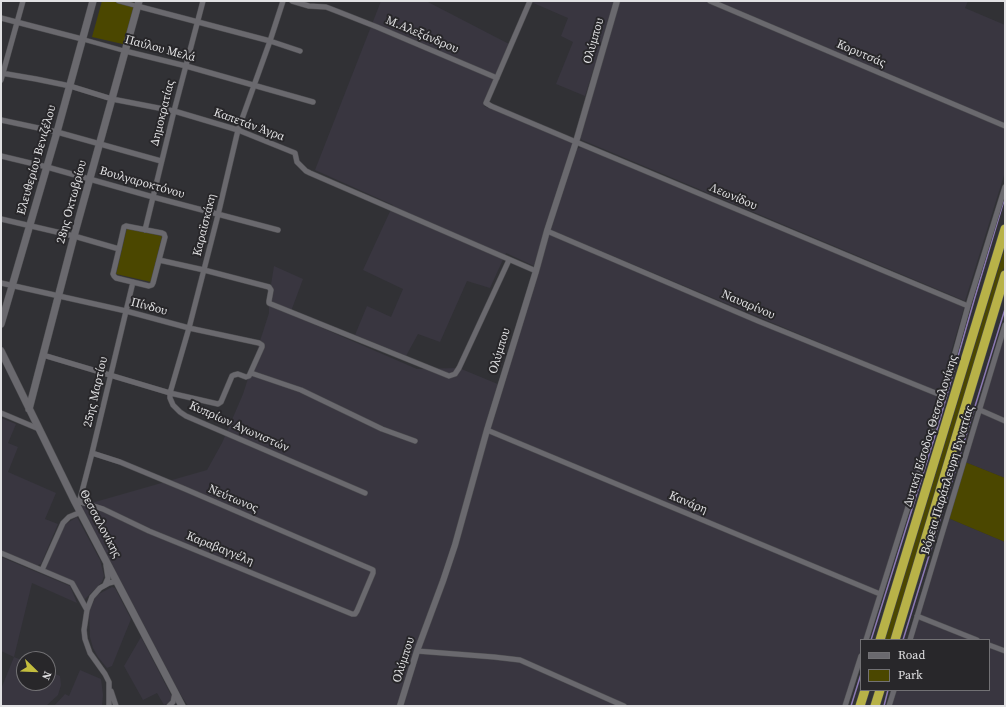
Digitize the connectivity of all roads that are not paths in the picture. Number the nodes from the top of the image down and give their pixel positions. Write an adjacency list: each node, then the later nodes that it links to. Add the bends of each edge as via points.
1 (23, 1): 12 (street)
2 (93, 1): 14 (main road, Ελευθερίου Βενιζέλου)
3 (118, 1): 10 (street)
4 (204, 1): 13 (street, Δημοκρατίας)
5 (283, 1): 15 (street, Καραϊσκάκη)
6 (292, 1): 20 (street, Μ.Αλεξάνδρου, via 339,12)
7 (530, 1): 20 (street)
8 (617, 1): 31 (street, Ολύμπου)
9 (710, 1): 28 (street, Κορυτσάς)
10 (138, 4): 13 (street); 16 (main road, 28ης Οκτωβρίου)
11 (1, 18): 12 (street, Παύλου Μελά)
12 (17, 22): 14 (street, Παύλου Μελά); 19 (street)
13 (198, 22): 15 (street); 18 (street, Δημοκρατίας)
14 (82, 39): 16 (street, Παύλου Μελά); 23 (main road, Ελευθερίου Βενιζέλου)
15 (270, 42): 17 (street); 22 (street, Καραϊσκάκη)
16 (125, 50): 18 (street, Παύλου Μελά); 24 (main road, 28ης Οκτωβρίου)
17 (300, 51)
18 (186, 66): 22 (street, Παύλου Μελά); 26 (street, Δημοκρατίας)
19 (2, 74): 21 (street); 23 (street, Καπετάν Άγρα)
20 (497, 78): 31 (street, Λεωνίδου, via 486,103)
21 (1, 80)
22 (253, 85): 25 (street, Παύλου Μελά); 29 (street, Καραϊσκάκη)
23 (70, 86): 24 (street, Καπετάν Άγρα); 30 (main road, Ελευθερίου Βενιζέλου)
24 (112, 98): 26 (street, Καπετάν Άγρα); 32 (main road, 28ης Οκτωβρίου)
25 (313, 102)
26 (174, 111): 29 (street, Καπετάν Άγρα); 34 (street, Δημοκρατίας)
27 (1, 120): 30 (street)
28 (1005, 126)
29 (238, 130): 39 (street, Καραϊσκάκη); 49 (street, Καπετάν Άγρα, via 294,152 297,162 310,173)
30 (57, 132): 32 (street); 35 (main road, Ελευθερίου Βενιζέλου)
31 (576, 142): 45 (street, Ολύμπου); 57 (street, Λεωνίδου)
32 (100, 144): 34 (street); 36 (main road, 28ης Οκτωβρίου)
33 (1, 156): 35 (street, Βουλγαροκτόνου)
34 (161, 161): 38 (street, Δημοκρατίας)
35 (47, 167): 36 (street, Βουλγαροκτόνου); 41 (main road, Ελευθερίου Βενιζέλου)
36 (90, 179): 38 (street, Βουλγαροκτόνου); 46 (main road, 28ης Οκτωβρίου)
37 (1005, 187): 57 (street)
38 (153, 197): 39 (street, Βουλγαροκτόνου); 43 (street, Δημοκρατίας)
39 (218, 215): 44 (street, Βουλγαροκτόνου); 50 (street, Καραϊσκάκη)
40 (1, 219): 41 (street)
41 (30, 226): 46 (street); 55 (main road, Ελευθερίου Βενιζέλου)
42 (1005, 229): 88 (highway, Δυτική Είσοδος Θεσσαλονίκης)
43 (145, 230): 47 (street, via 124,227); 48 (street, via 164,234)
44 (278, 230)
45 (547, 231): 51 (street, Ολύμπου); 67 (street, Ναυαρίνου)
46 (74, 236): 47 (street); 56 (main road, 28ης Οκτωβρίου)
47 (119, 249): 53 (street, via 113,274 116,278)
48 (159, 260): 50 (street); 53 (street, via 152,285)
49 (509, 260): 50 (street, via 459,368 455,374 449,376 271,304 270,288); 51 (street, Καπετάν Άγρα)
50 (204, 270): 61 (street, Καραϊσκάκη)
51 (536, 272): 73 (street, Ολύμπου)
52 (1005, 275): 89 (highway)
53 (133, 282): 58 (street, 25ης Μαρτίου)
54 (1, 283): 55 (street, Πίνδου)
55 (11, 286): 56 (street, Πίνδου); 59 (main road, Ελευθερίου Βενιζέλου)
56 (59, 295): 58 (street, Πίνδου); 63 (main road, 28ης Οκτωβρίου)
57 (968, 306): 67 (street)
58 (126, 311): 61 (street, Πίνδου); 65 (street, 25ης Μαρτίου)
59 (1, 324)
60 (1005, 325): 69 (street, Βόρεια Παράπλευρη Εγνατίας)
61 (189, 328): 64 (street, Πίνδου, via 261,344); 66 (street, Καραϊσκάκη)
62 (1, 351): 68 (main road, Θεσσαλονίκης)
63 (43, 355): 65 (street); 68 (main road, 28ης Οκτωβρίου)
64 (250, 373): 66 (street, via 247,377 234,374 218,404); 74 (street, via 301,390)
65 (111, 375): 66 (street); 75 (street, 25ης Μαρτίου)
66 (170, 393): 76 (street, Κυπρίων Αγωνιστών, via 173,405 186,416)
67 (943, 396): 83 (street)
68 (30, 409): 72 (main road, Θεσσαλονίκης)
69 (980, 410): 71 (street); 86 (street, Βόρεια Παράπλευρη Εγνατίας)
70 (1, 413): 72 (street)
71 (1005, 420)
72 (39, 429): 77 (main road, Θεσσαλονίκης)
73 (487, 430): 83 (street, Κανάρη); 93 (street, Ολύμπου, via 455,545)
74 (414, 442)
75 (92, 453): 77 (street, 25ης Μαρτίου); 85 (street, Νεύτωνος, via 178,486 372,569 374,572)
76 (365, 493)
77 (78, 505): 79 (main road, Θεσσαλονίκης); 80 (street, via 63,523); 85 (street, Καραβαγγέλη, via 103,509 149,531 352,614)
78 (1, 553): 80 (street)
79 (106, 560): 81 (main road, Θεσσαλονίκης); 82 (street, via 108,578)
80 (42, 570): 84 (street, via 72,583)
81 (117, 581): 82 (street); 100 (main road, Θεσσαλονίκης)
82 (105, 585): 84 (street, via 96,592)
83 (880, 594): 87 (street)
84 (87, 610): 96 (street, via 85,639)
85 (357, 612)
86 (917, 616): 90 (street, Βόρεια Παράπλευρη Εγνατίας); 91 (street)
87 (866, 639)
88 (880, 639)
89 (895, 639)
90 (910, 639)
91 (974, 639)
92 (990, 645): 94 (street)
93 (417, 651): 105 (street, Ολύμπου); 106 (street, via 520,660)
94 (1005, 651)
95 (860, 659): 107 (street)
96 (109, 682): 101 (street); 102 (street)
97 (865, 691): 108 (highway)
98 (880, 691): 109 (highway)
99 (894, 691): 110 (street)
100 (175, 692): 103 (street, via 174,702); 104 (main road, Θεσσαλονίκης)
101 (109, 706)
102 (116, 706)
103 (169, 706)
104 (182, 706)
105 (400, 706)
106 (624, 706)
107 (845, 706)
108 (860, 706)
109 (875, 706)
110 (889, 706)

